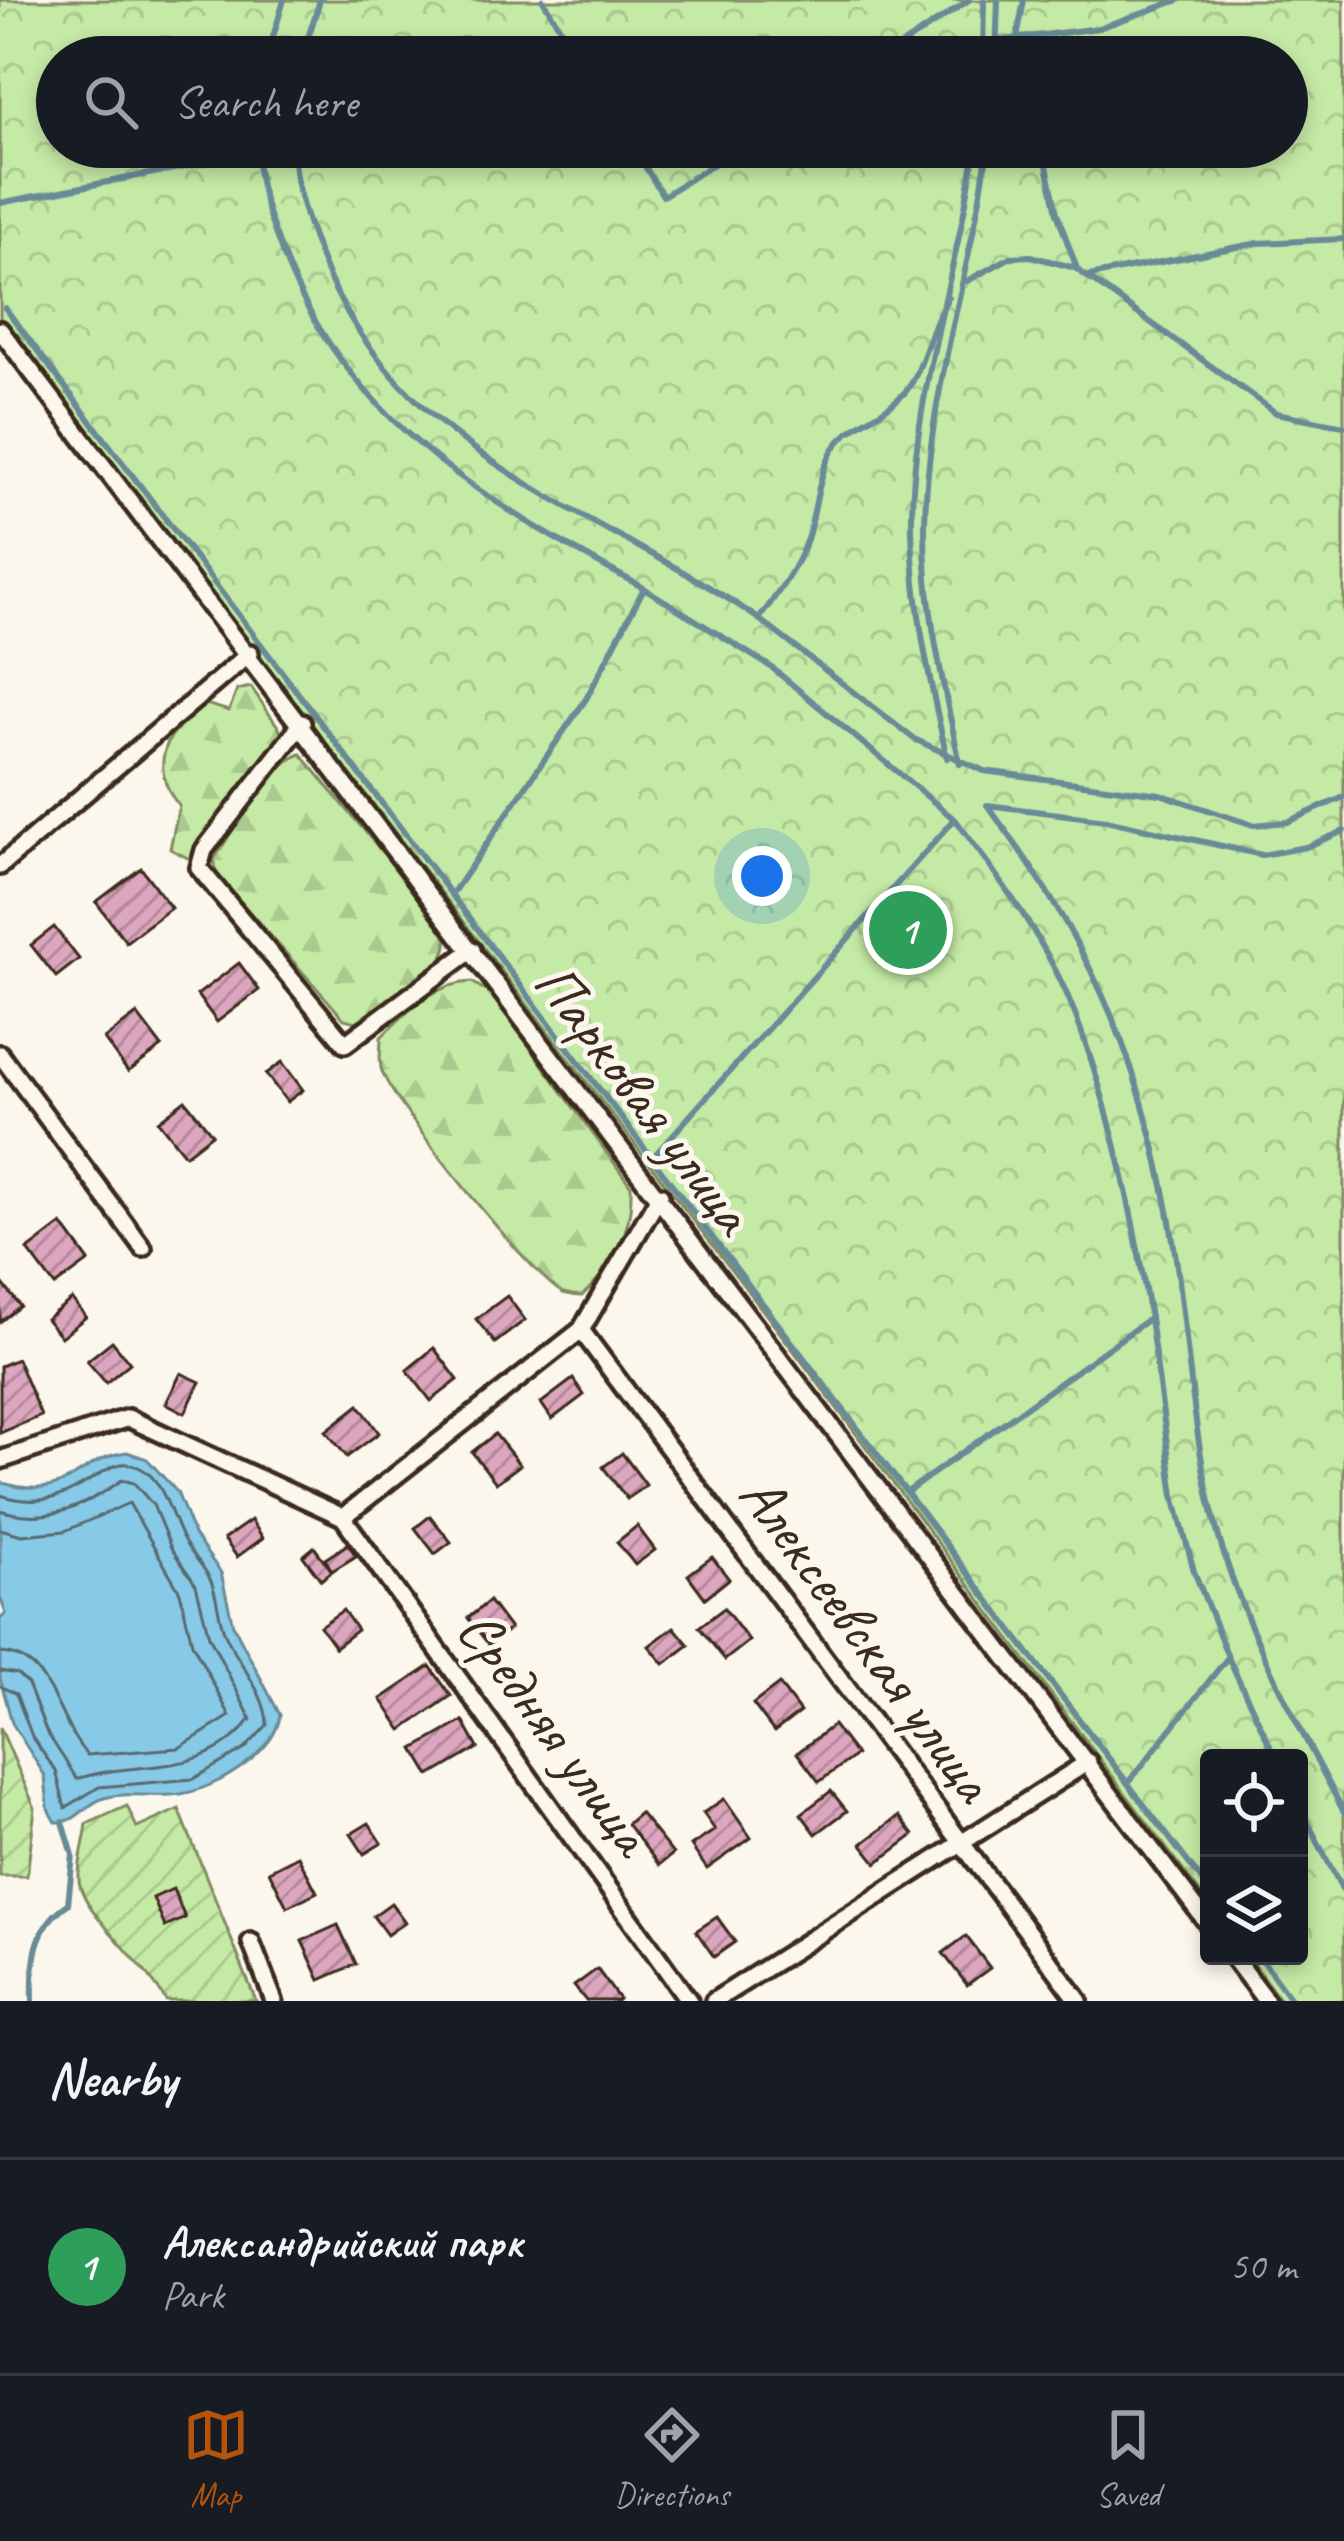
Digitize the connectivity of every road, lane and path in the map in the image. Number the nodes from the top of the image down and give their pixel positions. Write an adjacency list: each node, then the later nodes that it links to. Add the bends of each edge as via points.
1 (0, 330): 2 (street, Парковая улица)
2 (250, 653): 3 (street, Парковая улица); 4 (street)
3 (302, 723): 5 (street, Парковая улица); 5 (street, via 204,850 199,868 344,1044)
4 (0, 866)
5 (472, 950): 7 (street, Парковая улица)
6 (0, 1054): 8 (street)
7 (660, 1195): 9 (street); 12 (street, Парковая улица)
8 (143, 1248)
9 (580, 1330): 11 (street); 13 (street, Алексеевская улица)
10 (0, 1460): 11 (street, via 128,1418)
11 (343, 1517): 18 (street, Средняя улица)
12 (1088, 1762): 13 (street); 14 (street, Парковая улица)
13 (962, 1845): 19 (street); 20 (street, Алексеевская улица)
14 (1200, 1913)
15 (251, 1942): 17 (street)
16 (1239, 1965): 21 (street)
17 (274, 2001)
18 (689, 2001)
19 (714, 2001)
20 (1078, 2001)
21 (1266, 2001)

